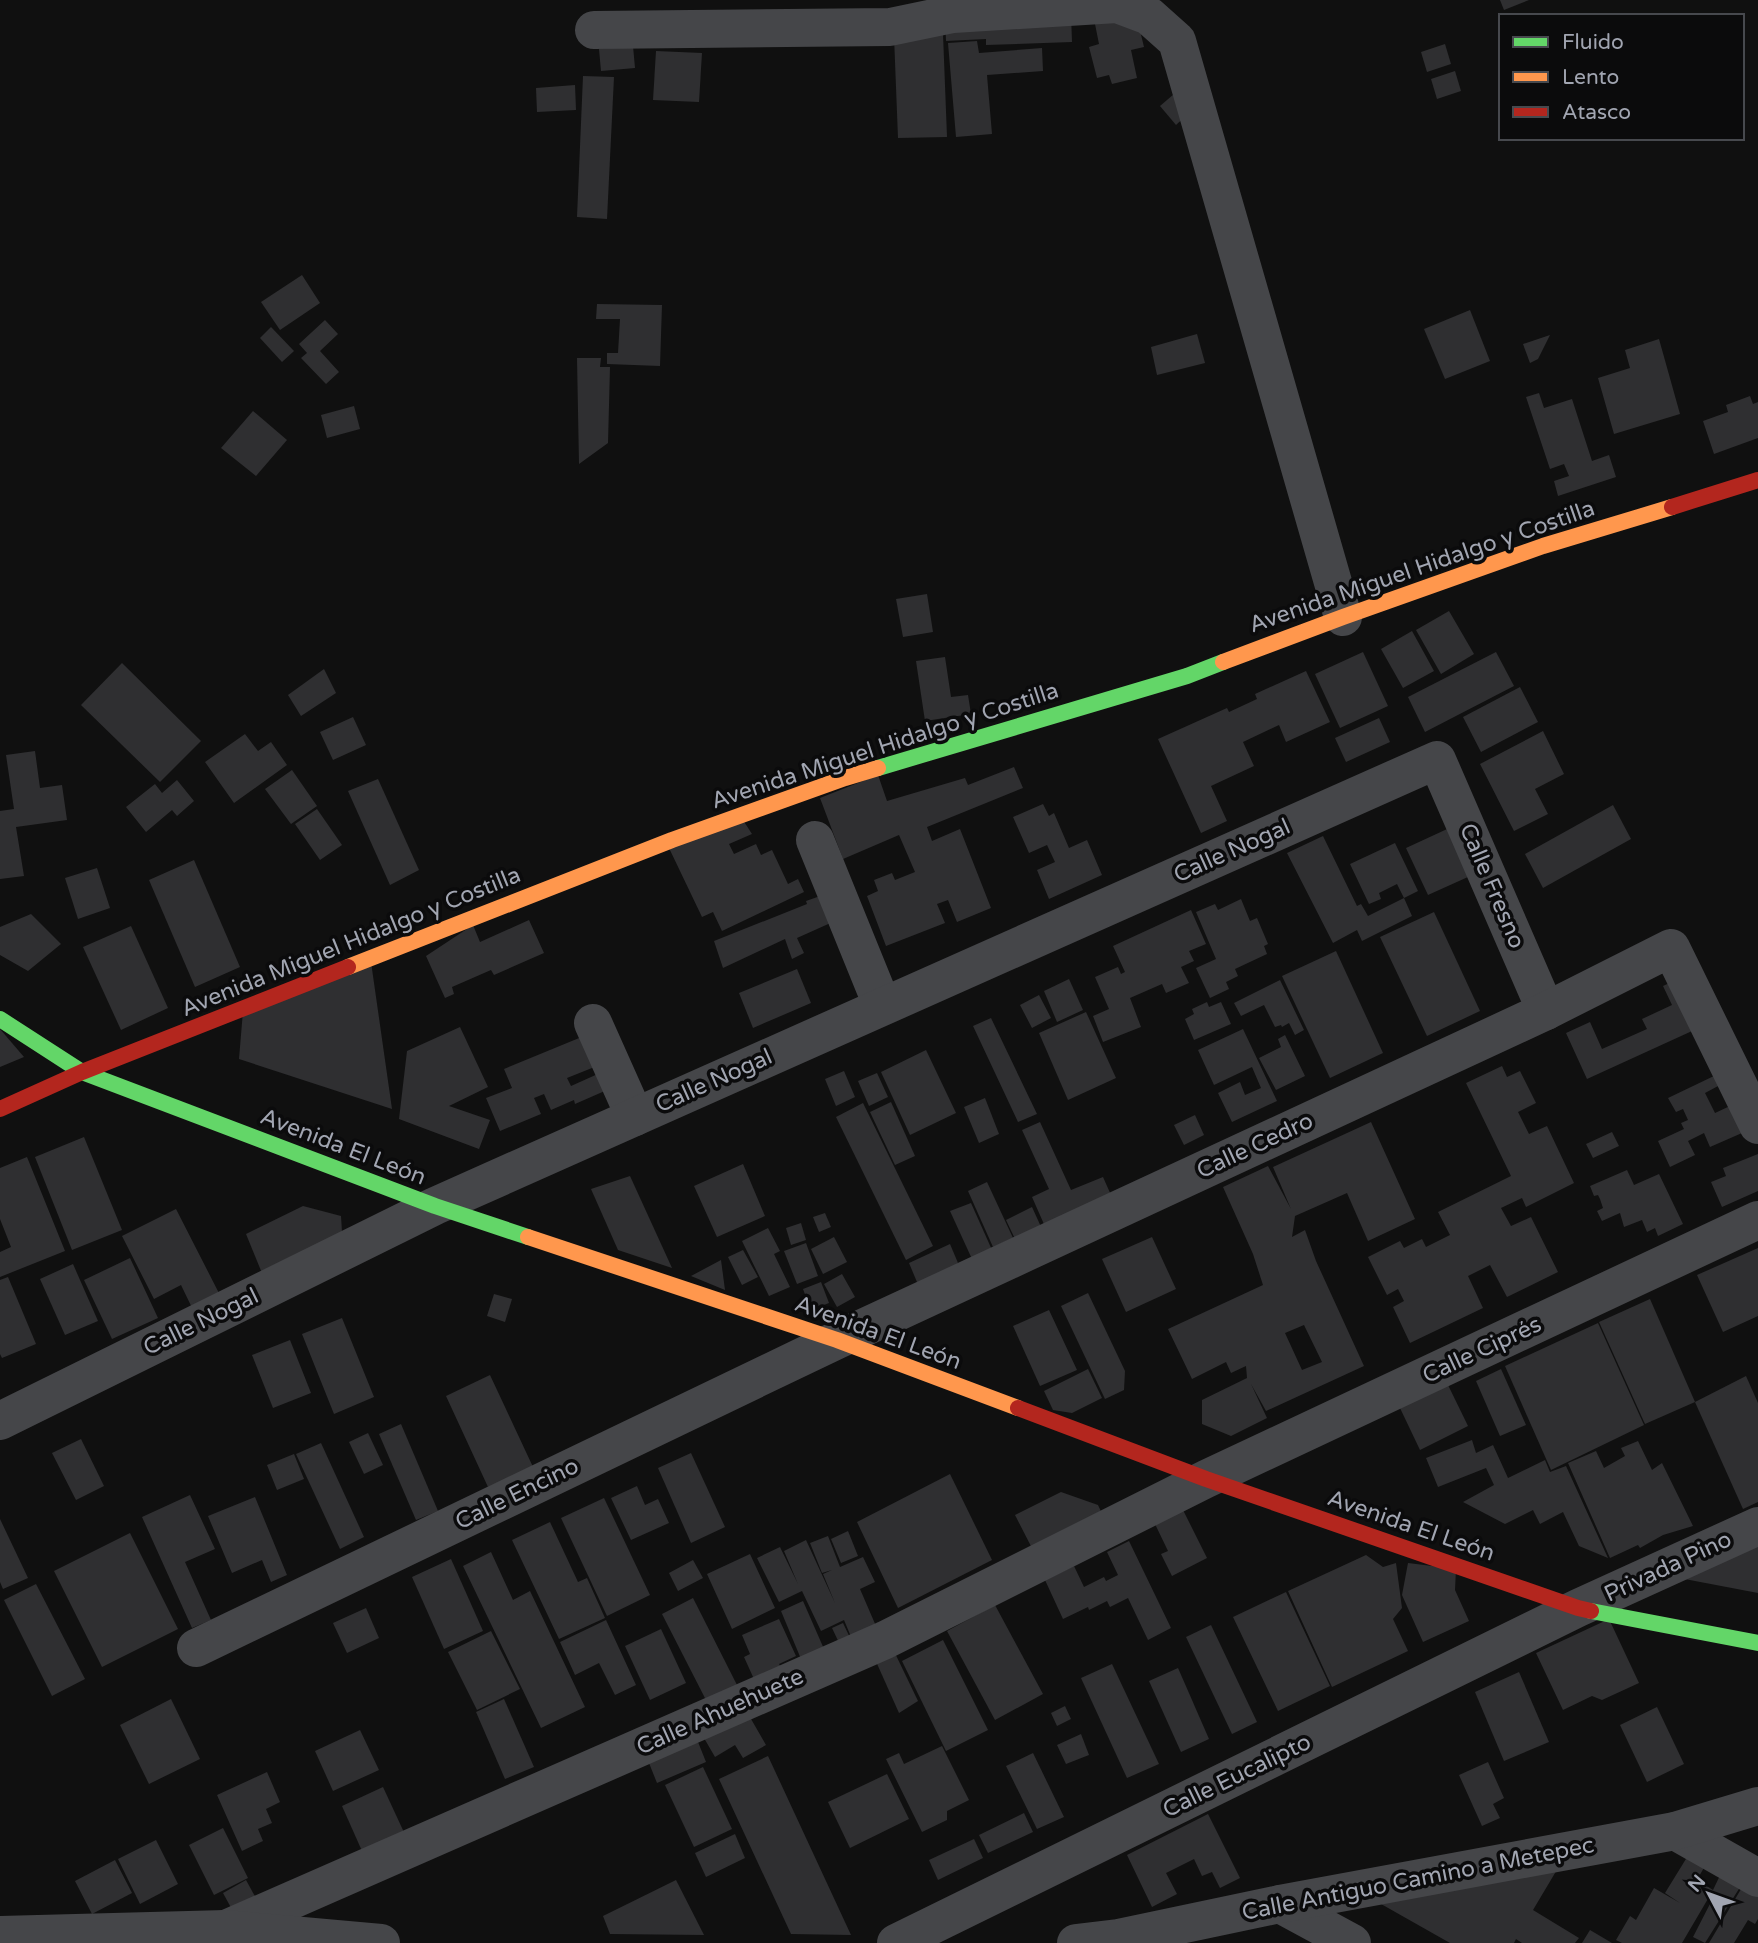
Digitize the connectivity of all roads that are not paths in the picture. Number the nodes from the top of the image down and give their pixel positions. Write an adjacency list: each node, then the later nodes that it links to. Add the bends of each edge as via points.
1 (594, 30): 3 (street, via 890,27 953,15 1117,4 1149,16 1177,41)
2 (1758, 480): 3 (street, Avenida Miguel Hidalgo y Costilla, via 1543,546)
3 (1343, 617): 10 (street, Avenida Miguel Hidalgo y Costilla, via 1187,676 845,778 685,835)
4 (1437, 760): 6 (street, Calle Nogal); 7 (street, Calle Fresno)
5 (815, 840): 6 (street)
6 (882, 1005): 12 (street, Calle Nogal)
7 (1546, 1011): 13 (street, Calle Cedro, via 1671,948); 16 (street, Calle Cedro)
8 (0, 1019): 10 (street, Avenida El León)
9 (593, 1023): 12 (street)
10 (82, 1072): 11 (street, Avenida Miguel Hidalgo y Costilla); 14 (street, Avenida El León)
11 (0, 1109)
12 (635, 1117): 14 (street, Calle Nogal)
13 (1758, 1125)
14 (435, 1206): 16 (street, Avenida El León); 17 (street, Calle Nogal)
15 (1758, 1220): 18 (street, Calle Ciprés)
16 (837, 1340): 18 (street, Avenida El León); 22 (street, Calle Encino)
17 (0, 1421)
18 (1206, 1479): 20 (street, Avenida El León); 27 (street, Calle Ahuehuete, via 885,1640)
19 (1758, 1526): 20 (street, Privada Pino)
20 (1578, 1608): 21 (street, Avenida El León); 31 (street, Calle Eucalipto)
21 (1758, 1643)
22 (196, 1648)
23 (1758, 1806): 24 (street, Calle Antiguo Camino a Metepec)
24 (1675, 1831): 25 (street); 26 (street, Calle Antiguo Camino a Metepec)
25 (1758, 1878)
26 (1280, 1904): 32 (street, Calle Antiguo Camino a Metepec); 33 (street)
27 (226, 1929): 29 (street); 30 (street)
28 (0, 1935): 29 (street)
29 (178, 1936)
30 (381, 1943)
31 (896, 1943)
32 (1076, 1943)
33 (1352, 1943)

